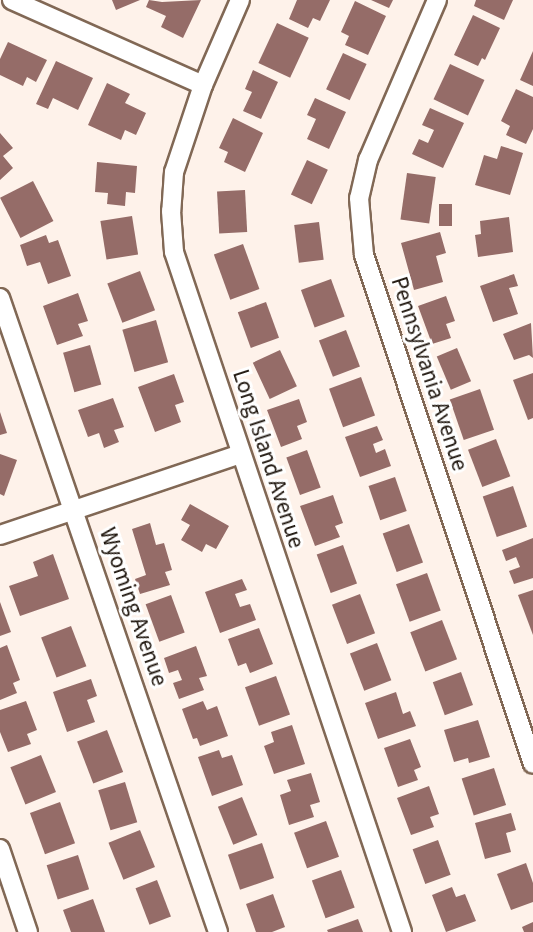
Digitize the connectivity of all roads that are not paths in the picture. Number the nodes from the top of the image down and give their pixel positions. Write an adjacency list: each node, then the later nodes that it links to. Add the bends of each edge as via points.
1 (12, 0): 4 (street)
2 (240, 0): 5 (street, Long Island Avenue)
3 (437, 0): 10 (street, Pennsylvania Avenue, via 368,160 359,198 364,255)
4 (46, 7): 5 (street)
5 (203, 85): 7 (street, Long Island Avenue, via 174,173 170,211 174,253)
6 (0, 298): 8 (street, Wyoming Avenue)
7 (240, 454): 8 (street); 14 (street, Long Island Avenue)
8 (74, 509): 9 (street); 13 (street, Wyoming Avenue)
9 (0, 535)
10 (533, 764)
11 (0, 849): 12 (street)
12 (28, 932)
13 (218, 932)
14 (402, 932)

